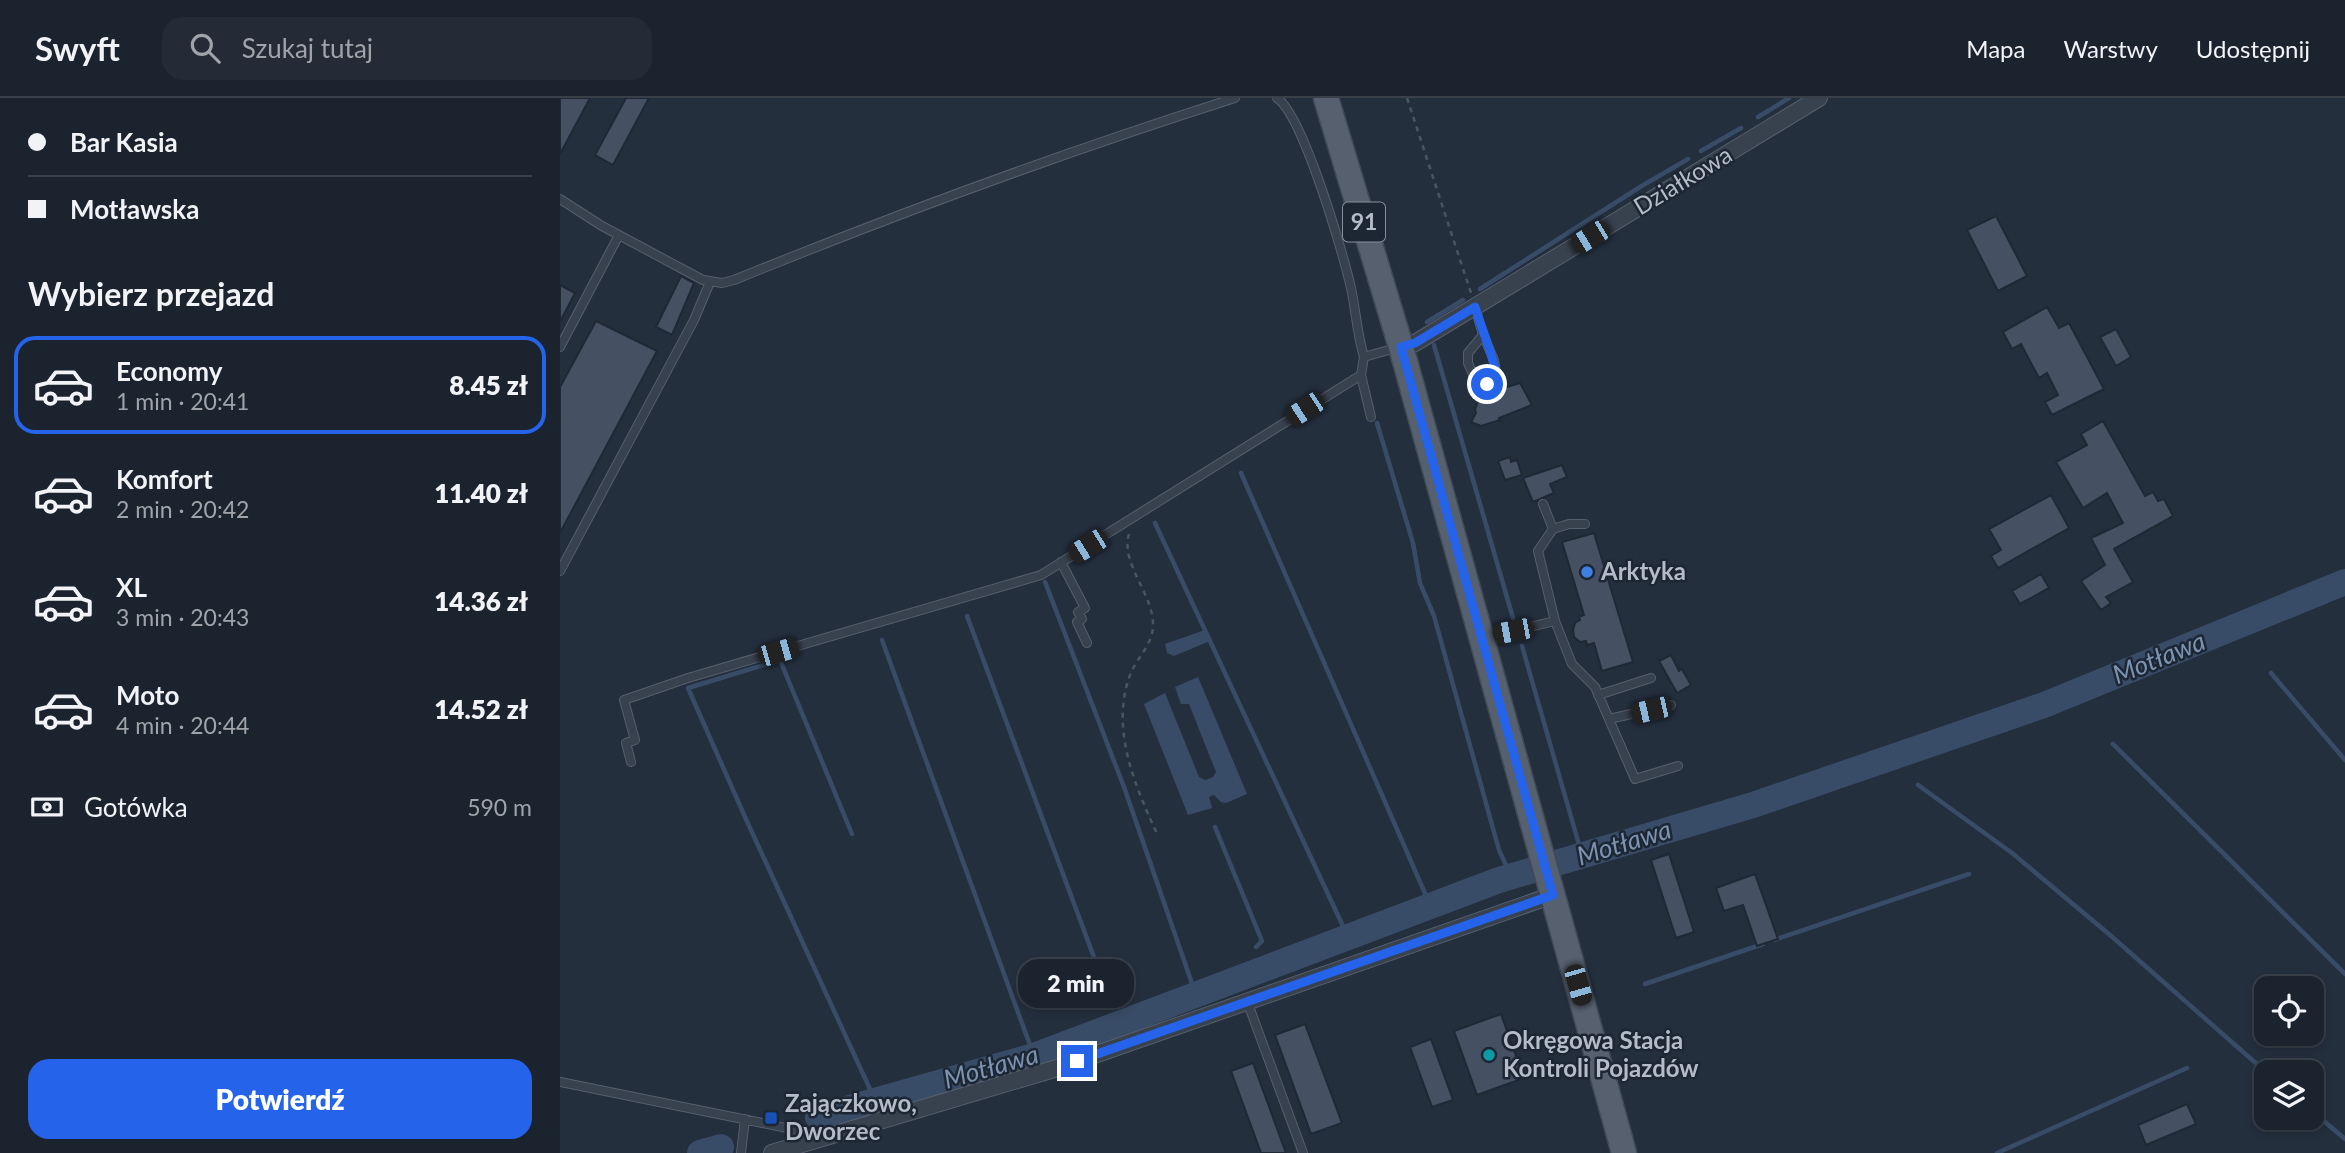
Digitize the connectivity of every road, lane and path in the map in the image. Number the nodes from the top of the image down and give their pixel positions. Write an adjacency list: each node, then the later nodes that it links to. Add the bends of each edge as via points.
1 (1235, 98): 8 (lane, via 1022,170 734,280)
2 (1277, 98): 13 (lane, via 1289,110 1331,216)
3 (1326, 98): 12 (main road, 91)
4 (1407, 98): 9 (path)
5 (1819, 98): 9 (street, Działkowa)
6 (560, 199): 7 (lane)
7 (619, 235): 8 (lane); 11 (lane)
8 (710, 282): 21 (lane)
9 (1475, 307): 10 (lane); 12 (street, Działkowa)
10 (1483, 335): 10 (lane, via 1468,353 1468,363 1476,381 1487,384 1497,378)
11 (560, 347)
12 (1401, 347): 13 (lane); 23 (main road, 91)
13 (1364, 357): 14 (lane)
14 (1361, 375): 15 (lane); 17 (lane)
15 (1371, 417)
16 (1543, 504): 19 (lane)
17 (1136, 514): 20 (lane); 31 (path, via 1127,539 1129,558 1147,596 1153,629 1131,673 1122,727)
18 (1585, 524): 19 (lane)
19 (1553, 529): 22 (lane, via 1538,551)
20 (1061, 562): 24 (lane, via 1086,608 1078,612 1082,619 1077,622); 29 (lane, via 1041,575 624,700 635,740 626,743)
21 (560, 571)
22 (1555, 621): 23 (lane); 26 (lane, via 1572,664)
23 (1482, 638): 32 (main road, 91)
24 (1087, 643)
25 (1651, 678): 26 (lane)
26 (1598, 695): 28 (lane)
27 (1671, 705): 28 (lane)
28 (1609, 719): 30 (lane, via 1635,779)
29 (631, 762)
30 (1678, 766)
31 (1158, 836)
32 (1551, 889): 33 (street); 40 (main road, 91)
33 (1247, 1001): 36 (street, via 1054,1069); 39 (lane)
34 (560, 1082): 35 (lane)
35 (745, 1119): 36 (lane); 37 (lane)
36 (828, 1136): 38 (street)
37 (741, 1153)
38 (772, 1153)
39 (1303, 1153)
40 (1624, 1153)

